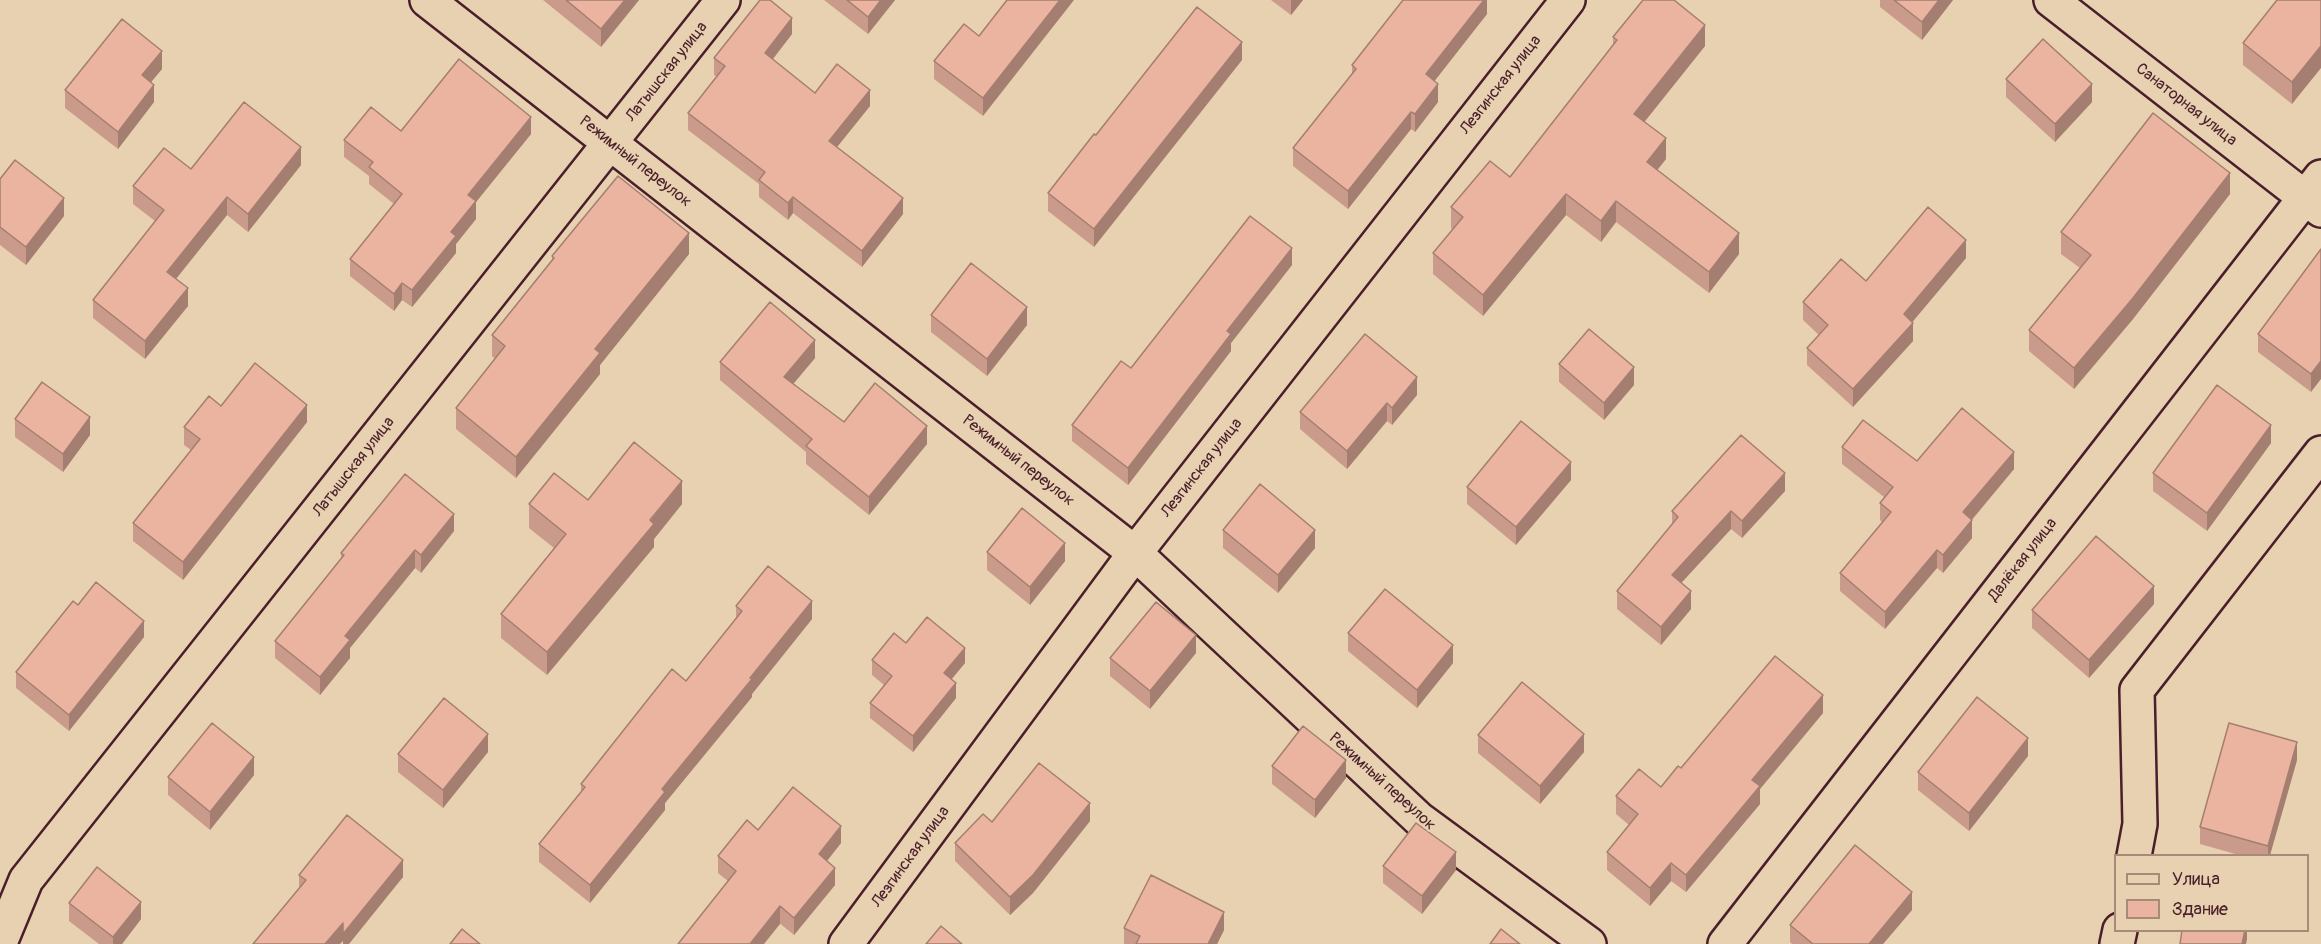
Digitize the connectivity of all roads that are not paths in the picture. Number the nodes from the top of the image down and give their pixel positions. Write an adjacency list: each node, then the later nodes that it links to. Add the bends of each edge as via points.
1 (428, 0): 5 (street, Режимный переулок)
2 (723, 0): 5 (street, Латышская улица)
3 (1568, 0): 8 (street, Лезгинская улица)
4 (2051, 0): 6 (street, Санаторная улица)
5 (611, 143): 8 (street, Режимный переулок); 10 (street, Латышская улица, via 26,880)
6 (2316, 194): 13 (street, Далёкая улица)
7 (2321, 453): 9 (street, via 2137,690 2140,824)
8 (1135, 553): 11 (street, Лезгинская улица); 12 (street, Режимный переулок, via 1419,819)
9 (2134, 854)
10 (0, 943)
11 (846, 944)
12 (1589, 944)
13 (1725, 944)

